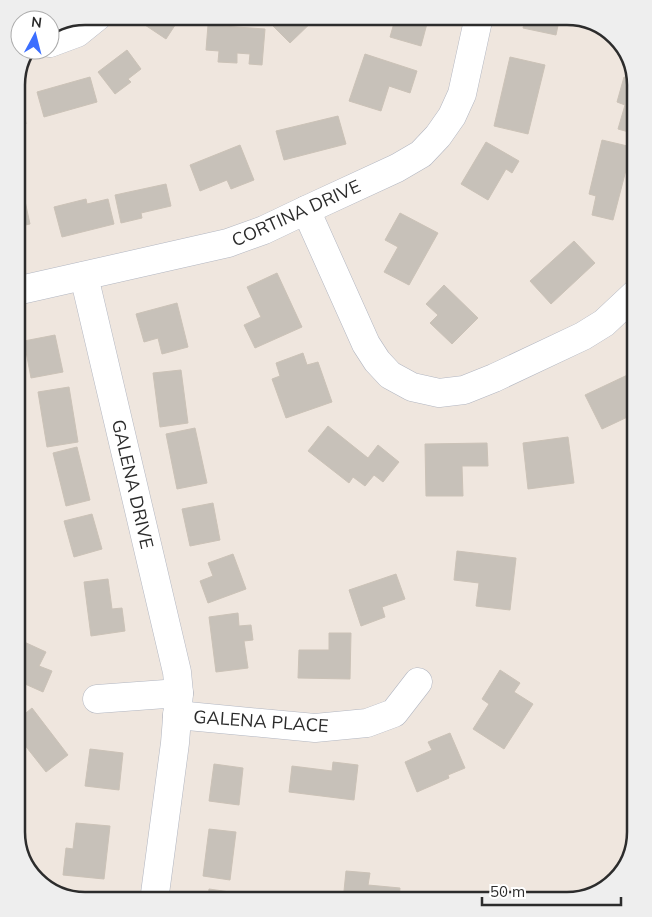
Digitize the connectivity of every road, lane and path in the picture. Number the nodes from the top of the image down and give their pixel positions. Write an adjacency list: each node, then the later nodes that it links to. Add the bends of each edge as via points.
1 (87, 25): 3 (street, via 78,33)
2 (478, 25): 4 (street, CORTINA DRIVE, via 462,94 438,136 421,154 397,168)
3 (60, 39)
4 (306, 210): 5 (street, CORTINA DRIVE, via 228,243); 7 (street, via 366,344 390,375 412,387 439,393 464,390 583,336 604,323)
5 (84, 276): 6 (street, CORTINA DRIVE); 10 (street, GALENA DRIVE, via 177,672)
6 (25, 289)
7 (627, 301)
8 (418, 682): 10 (street, GALENA PLACE, via 394,713 366,723 315,728)
9 (97, 699): 10 (street)
10 (178, 704): 11 (street, GALENA DRIVE)
11 (155, 892)

